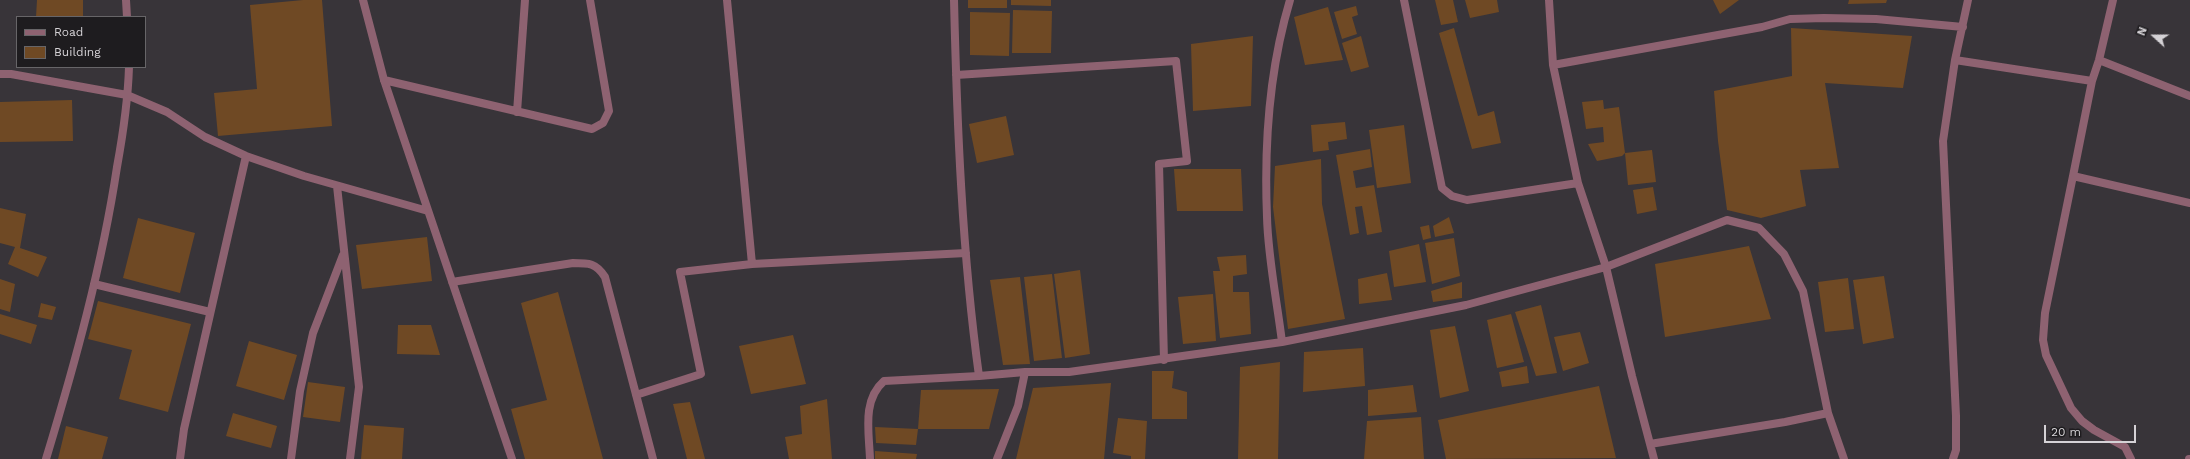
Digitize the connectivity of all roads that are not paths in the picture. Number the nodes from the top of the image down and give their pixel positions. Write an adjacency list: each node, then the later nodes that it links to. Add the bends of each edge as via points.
1 (126, 0): 12 (street)
2 (363, 0): 20 (street)
3 (525, 0): 24 (street)
4 (590, 0): 24 (street, via 608,110 603,123 592,129)
5 (727, 0): 33 (street)
6 (954, 0): 19 (street)
7 (1290, 0): 38 (street, via 1273,71 1268,116 1267,218)
8 (1404, 0): 27 (street, via 1442,188 1452,196 1467,200)
9 (1549, 0): 16 (street)
10 (1968, 0): 13 (street)
11 (2113, 0): 15 (street)
12 (127, 16)
13 (1963, 27): 14 (street); 16 (street, via 1876,19 1790,19 1762,27)
14 (1956, 60): 21 (street); 55 (street, via 1943,141 1956,416 1956,450)
15 (2099, 60): 21 (street); 23 (street)
16 (1553, 65): 27 (street)
17 (129, 68): 22 (street)
18 (0, 74): 22 (street)
19 (956, 75): 32 (street); 39 (street, via 1176,61 1187,161 1159,164)
20 (384, 80): 24 (street); 30 (street)
21 (2092, 81): 26 (street)
22 (127, 95): 25 (street, via 167,112 205,137); 36 (street, via 111,208)
23 (2190, 96)
24 (517, 112)
25 (246, 156): 28 (street); 37 (street)
26 (2073, 176): 29 (street); 56 (street, via 2045,313 2043,340 2046,355 2071,408 2088,426 2125,448)
27 (1578, 183): 34 (street)
28 (338, 186): 30 (street); 31 (street)
29 (2190, 203)
30 (428, 211): 35 (street)
31 (344, 253): 47 (street, via 313,333 300,391); 48 (street, via 359,387)
32 (966, 253): 33 (street); 41 (street)
33 (752, 264): 42 (street, via 680,272 701,374)
34 (1606, 267): 38 (street, via 1466,305); 43 (street, via 1727,220 1759,228 1784,254 1803,291); 44 (street)
35 (452, 282): 42 (street, via 573,264 590,263 599,268 605,278); 49 (street)
36 (94, 284): 37 (street); 45 (street, via 82,338)
37 (210, 312): 46 (street)
38 (1282, 342): 39 (street)
39 (1164, 360): 40 (street, via 1069,372)
40 (1026, 372): 41 (street); 52 (street, via 1018,406)
41 (979, 376): 51 (street, via 884,381 875,389 868,405)
42 (636, 395): 50 (street)
43 (1828, 412): 44 (street, via 1785,422); 54 (street)
44 (1650, 444): 53 (street)
45 (46, 459)
46 (180, 459)
47 (291, 459)
48 (350, 459)
49 (512, 459)
50 (653, 459)
51 (870, 459)
52 (998, 459)
53 (1654, 459)
54 (1844, 459)
55 (1953, 459)
56 (2131, 459)

